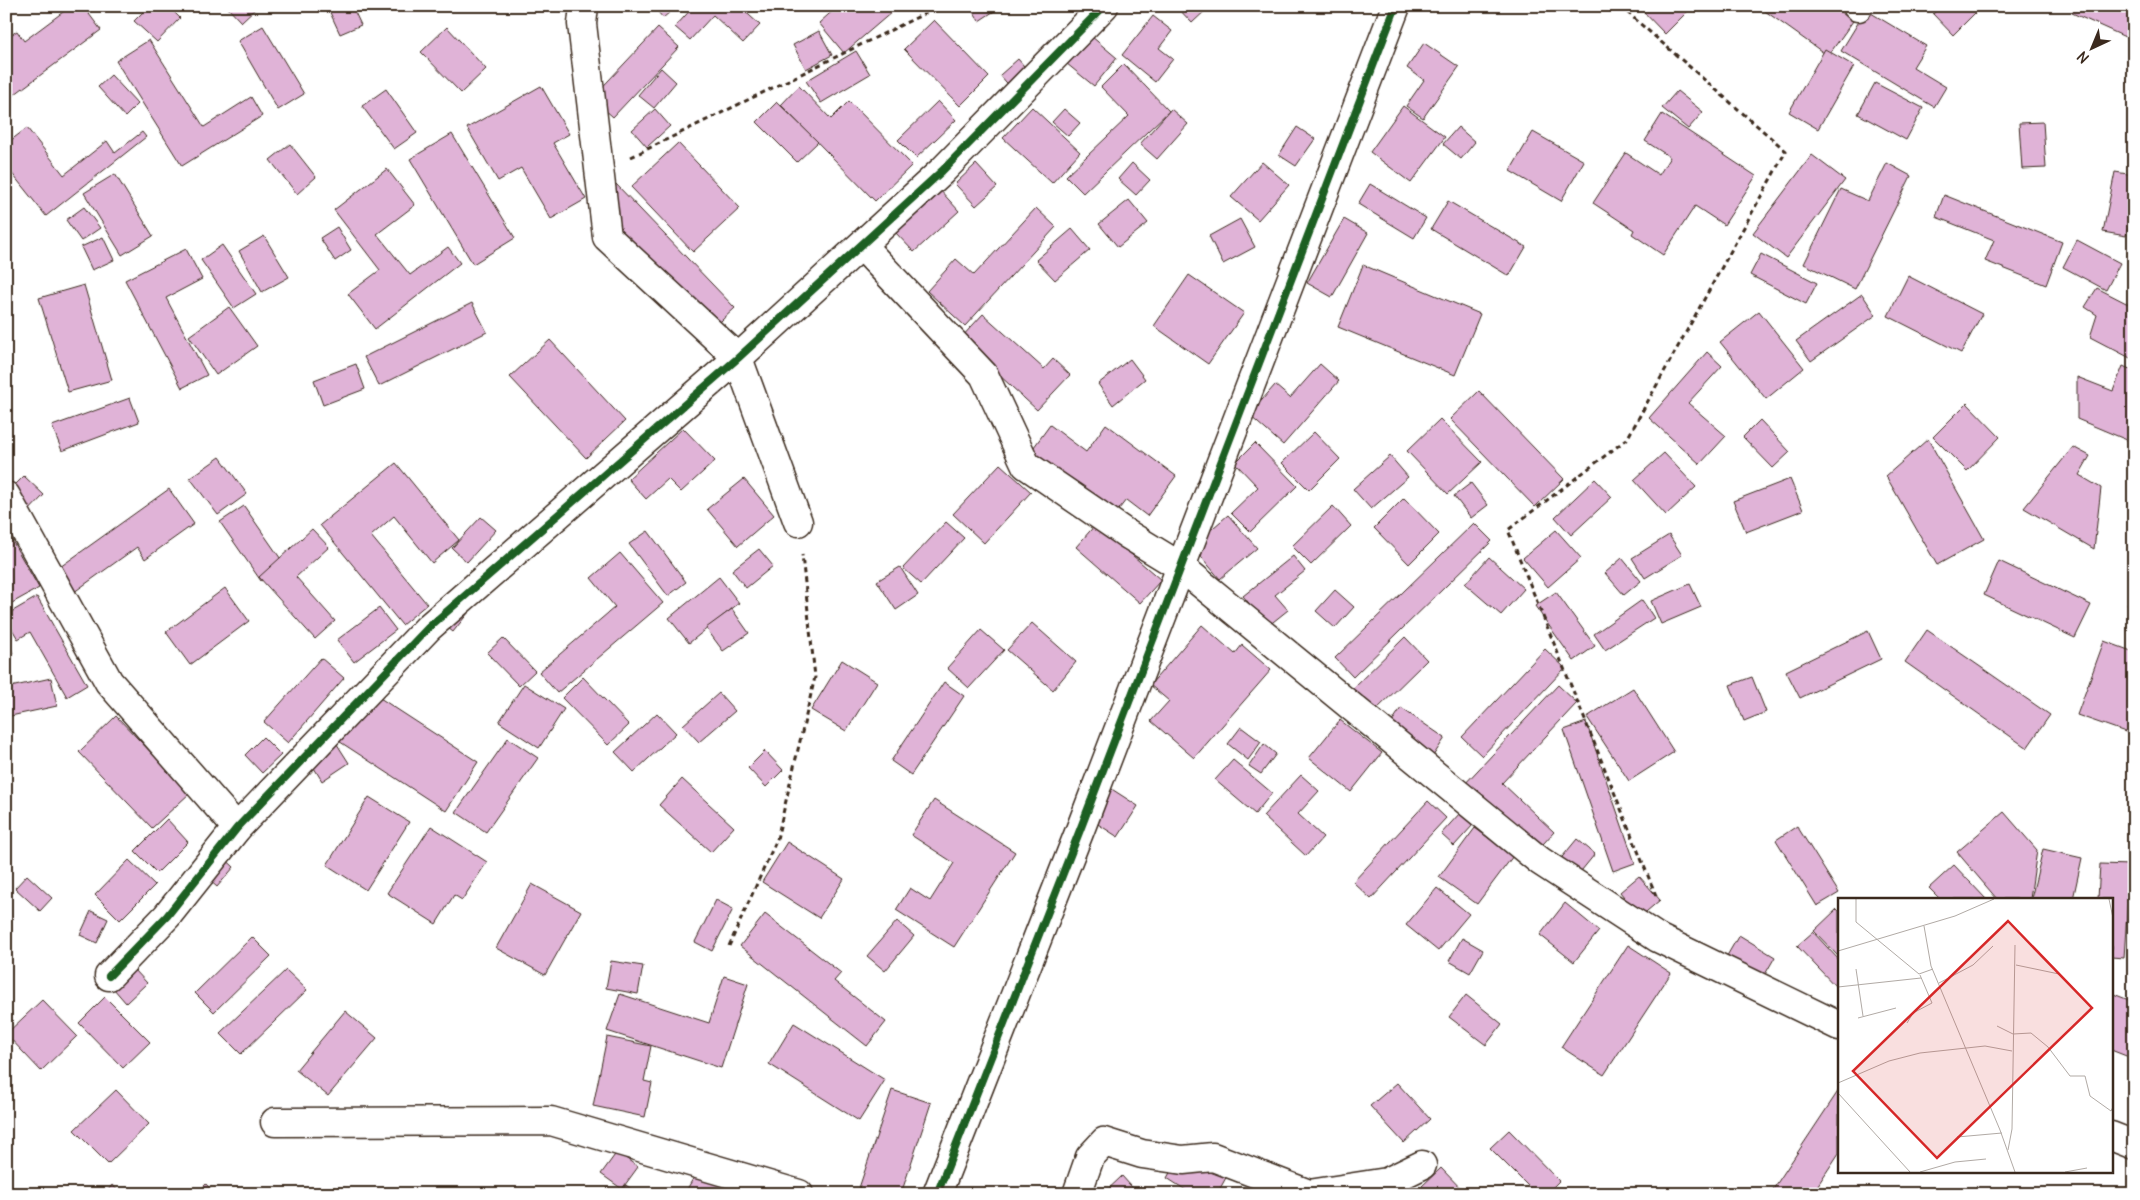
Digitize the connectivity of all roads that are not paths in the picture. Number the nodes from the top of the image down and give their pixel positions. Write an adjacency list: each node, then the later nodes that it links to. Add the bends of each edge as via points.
1 (584, 6): 5 (street, via 582,24 607,237)
2 (1104, 6): 4 (street, via 942,172)
3 (1396, 6): 8 (street)
4 (862, 246): 5 (street); 8 (street, via 984,375 1026,465)
5 (738, 358): 7 (street); 9 (street, via 428,628)
6 (6, 496): 9 (street, via 109,682)
7 (798, 522)
8 (1181, 567): 11 (street, via 1540,862 1658,938); 17 (street)
9 (236, 828): 10 (street, via 167,916)
10 (109, 976)
11 (1838, 1026)
12 (275, 1122): 16 (street, via 551,1121)
13 (2112, 1136): 14 (street)
14 (2134, 1144)
15 (1422, 1165): 18 (street, via 1387,1182 1309,1194 1213,1157 1175,1159 1142,1154 1104,1142 1090,1157)
16 (799, 1194)
17 (937, 1194)
18 (1077, 1194)

